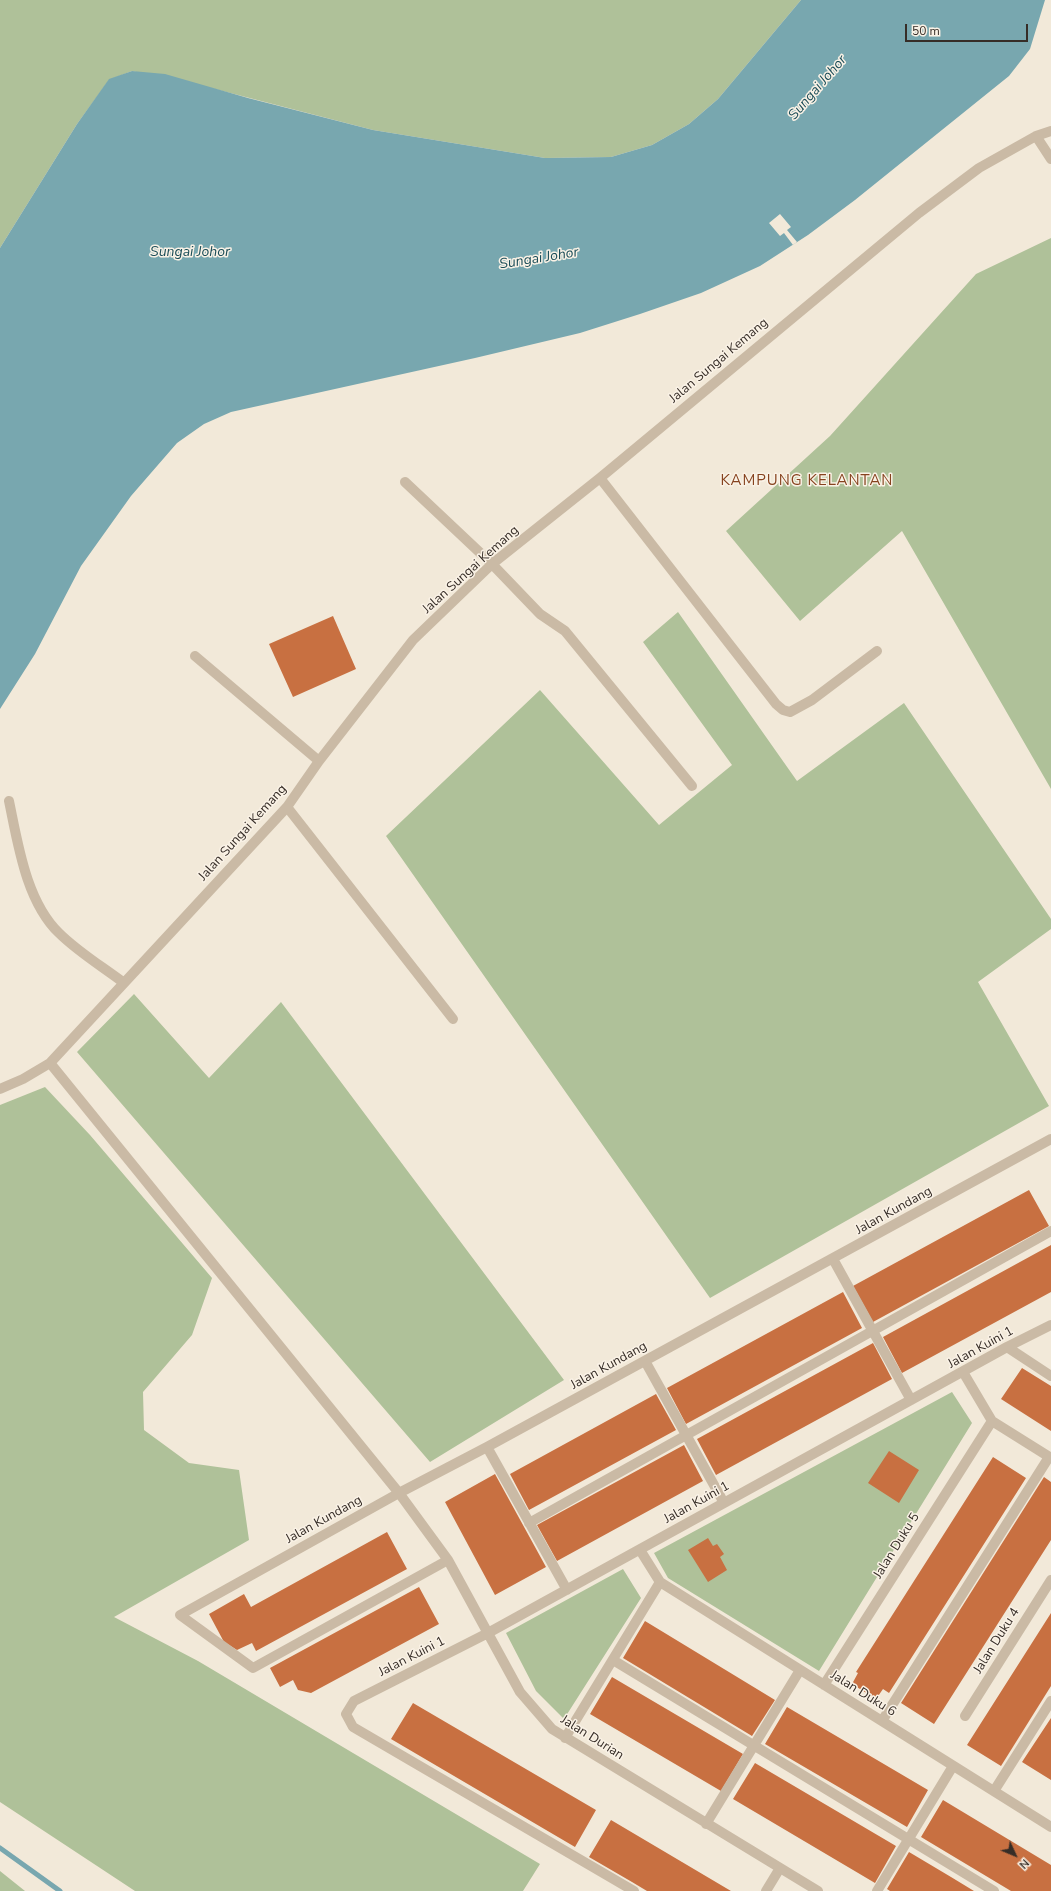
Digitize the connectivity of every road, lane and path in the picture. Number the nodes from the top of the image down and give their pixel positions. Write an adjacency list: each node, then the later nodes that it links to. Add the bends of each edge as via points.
1 (1051, 131): 2 (street, Jalan Sungai Kemang)
2 (1036, 136): 3 (street); 4 (street, Jalan Sungai Kemang, via 979,168 919,212)
3 (1051, 160)
4 (600, 478): 6 (street, Jalan Sungai Kemang); 7 (street, via 783,710 790,712 812,700)
5 (405, 482): 6 (street)
6 (492, 564): 9 (street, Jalan Sungai Kemang, via 413,640); 10 (street, via 540,614 565,632)
7 (877, 651)
8 (195, 656): 9 (street)
9 (319, 761): 12 (street, Jalan Sungai Kemang)
10 (692, 786)
11 (8, 801): 13 (street, via 23,868 42,912 59,933)
12 (287, 807): 13 (street, Jalan Sungai Kemang); 14 (street)
13 (124, 983): 15 (street, Jalan Sungai Kemang)
14 (453, 1019)
15 (50, 1063): 16 (street, Jalan Sungai Kemang, via 23,1079); 31 (street, Jalan Durian)
16 (0, 1088)
17 (1050, 1143): 19 (street, Jalan Kundang)
18 (1051, 1231): 21 (street)
19 (833, 1259): 21 (street); 23 (street, Jalan Kundang)
20 (1051, 1325): 22 (street, Jalan Kuini 1)
21 (873, 1331): 26 (street); 28 (street)
22 (1007, 1347): 24 (street, Jalan Kuini 1); 25 (street)
23 (645, 1361): 28 (street); 29 (street, Jalan Kundang)
24 (963, 1372): 26 (street, Jalan Kuini 1); 27 (street)
25 (1051, 1376)
26 (911, 1400): 32 (street, Jalan Kuini 1)
27 (992, 1421): 30 (street); 42 (street, Jalan Duku 5)
28 (687, 1435): 32 (street); 33 (street)
29 (487, 1447): 31 (street, Jalan Kundang); 33 (street)
30 (1050, 1457): 45 (street)
31 (399, 1493): 35 (street, Jalan Durian); 35 (street, Jalan Kundang, via 180,1615 253,1668)
32 (724, 1503): 34 (street, Jalan Kuini 1)
33 (529, 1522): 38 (street)
34 (640, 1550): 37 (street); 38 (street, Jalan Kuini 1)
35 (448, 1560): 39 (street, Jalan Durian)
36 (1051, 1580): 44 (street, Jalan Duku 4)
37 (660, 1582): 40 (street); 41 (street, Jalan Duku 6)
38 (567, 1590): 39 (street, Jalan Kuini 1)
39 (488, 1633): 46 (street, Jalan Durian, via 520,1692 552,1729); 54 (street, Jalan Kuini 1, via 354,1701 346,1714 353,1727)
40 (613, 1660): 46 (street); 47 (street)
41 (800, 1670): 42 (street, Jalan Duku 6); 47 (street)
42 (824, 1685): 45 (street, Jalan Duku 6)
43 (1051, 1701): 49 (street)
44 (965, 1716)
45 (882, 1721): 48 (street, Jalan Duku 6)
46 (565, 1738): 50 (street, Jalan Durian)
47 (754, 1746): 50 (street); 52 (street)
48 (953, 1766): 49 (street, Jalan Duku 6); 52 (street)
49 (994, 1791): 51 (street, Jalan Duku 6)
50 (706, 1824): 53 (street, Jalan Durian)
51 (1051, 1828)
52 (909, 1839): 57 (street); 58 (street)
53 (780, 1868): 55 (street); 56 (street, Jalan Durian)
54 (634, 1891)
55 (766, 1891)
56 (818, 1891)
57 (877, 1891)
58 (994, 1891)

